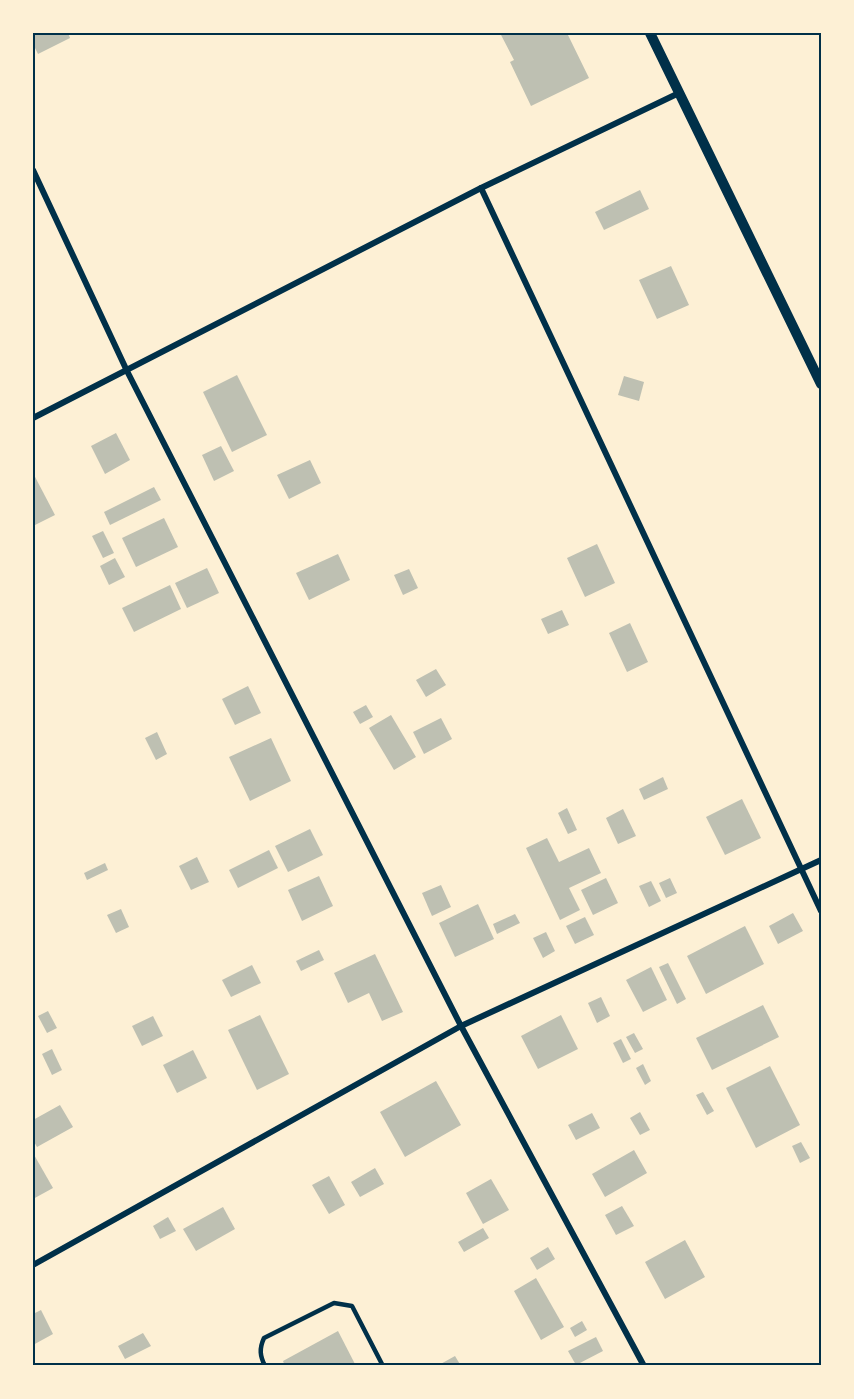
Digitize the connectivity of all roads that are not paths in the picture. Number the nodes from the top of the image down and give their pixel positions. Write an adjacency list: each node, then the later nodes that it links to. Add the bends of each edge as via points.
1 (650, 33): 2 (street)
2 (679, 93): 4 (street); 6 (street)
3 (33, 170): 5 (street)
4 (481, 188): 5 (street); 9 (street)
5 (127, 371): 7 (street); 11 (street)
6 (821, 384)
7 (33, 418)
8 (821, 860): 9 (street)
9 (802, 870): 10 (street); 11 (street)
10 (821, 911)
11 (461, 1026): 12 (street); 15 (street)
12 (33, 1265)
13 (265, 1366): 14 (lane, via 260,1356 264,1338 334,1303 343,1303 352,1306)
14 (383, 1366)
15 (644, 1366)

